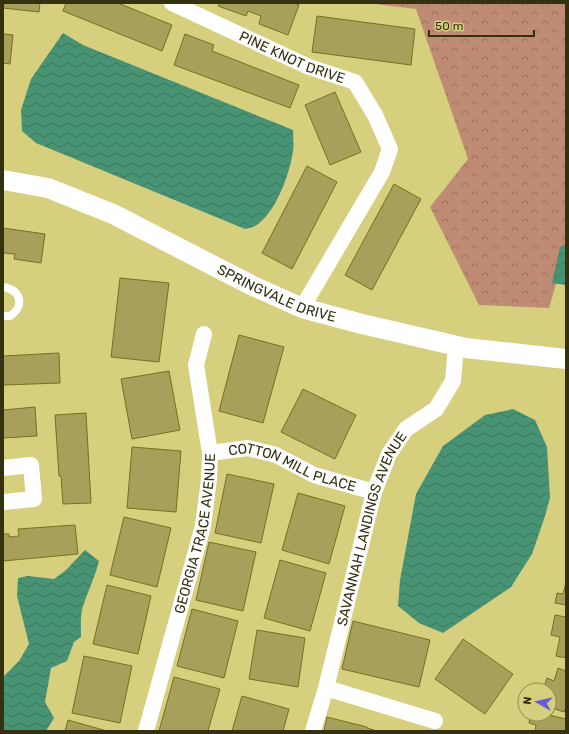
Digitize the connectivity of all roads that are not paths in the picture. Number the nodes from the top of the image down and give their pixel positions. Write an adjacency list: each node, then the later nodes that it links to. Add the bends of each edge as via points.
1 (172, 3): 4 (street, PINE KNOT DRIVE, via 309,67 355,82 375,115 390,149 382,172)
2 (3, 180): 4 (street, SPRINGVALE DRIVE, via 48,188 113,214 251,285)
3 (3, 287): 5 (lane, via 17,294 19,304 18,309 10,316)
4 (302, 308): 7 (street, SPRINGVALE DRIVE)
5 (3, 316)
6 (204, 334): 9 (street, GEORGIA TRACE AVENUE, via 196,365)
7 (456, 345): 8 (street, SPRINGVALE DRIVE); 11 (street, SAVANNAH LANDINGS AVENUE, via 453,381 436,409 406,429 389,454)
8 (566, 359)
9 (210, 453): 11 (street, COTTON MILL PLACE, via 248,448 276,455 314,475); 15 (street, GEORGIA TRACE AVENUE, via 203,526)
10 (3, 468): 12 (street, via 31,465 34,500)
11 (374, 492): 13 (street, SAVANNAH LANDINGS AVENUE)
12 (3, 502)
13 (326, 688): 14 (street); 16 (street, SAVANNAH LANDINGS AVENUE)
14 (435, 720)
15 (146, 731)
16 (313, 731)

